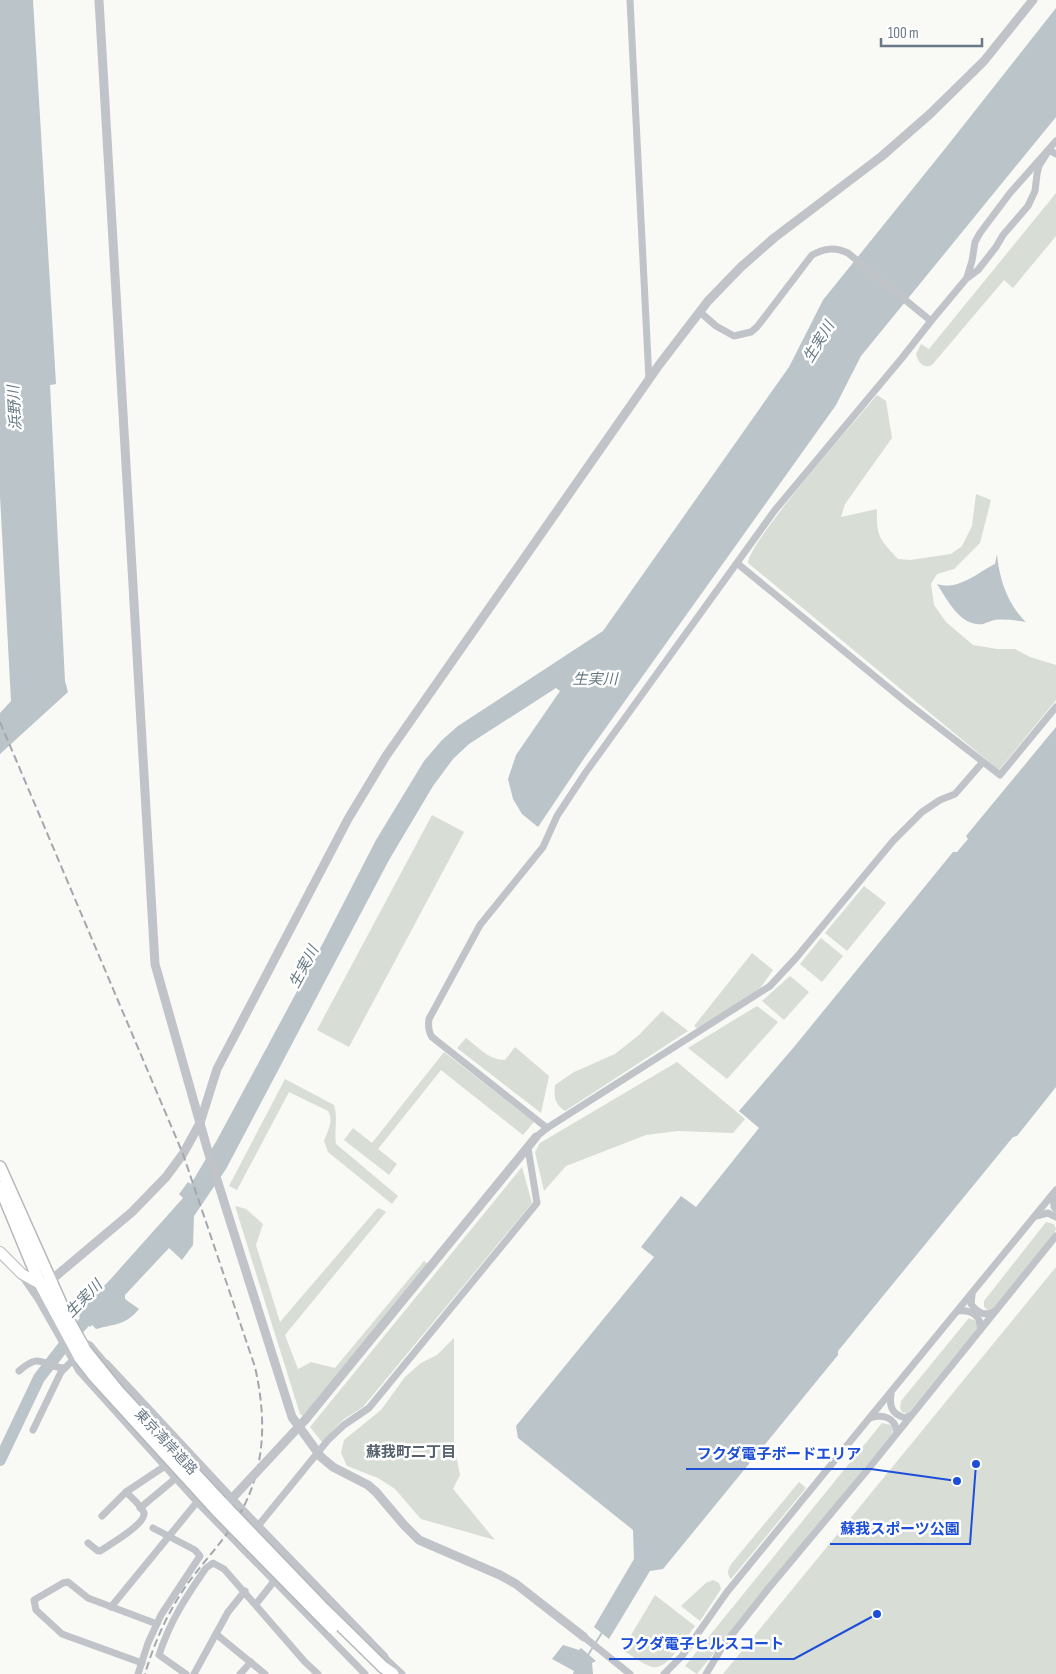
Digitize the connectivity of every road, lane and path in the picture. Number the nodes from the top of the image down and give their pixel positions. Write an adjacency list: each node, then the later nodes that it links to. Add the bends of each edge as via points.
1 (99, 0): 14 (street, via 155,964)
2 (630, 0): 10 (street)
3 (1033, 0): 8 (street, via 984,60 944,102 882,156 774,238 741,267)
4 (1056, 142): 5 (street)
5 (1049, 150): 6 (street); 7 (street, via 980,233); 7 (street, via 1039,166 1032,199 978,270)
6 (1056, 154)
7 (966, 279): 9 (street)
8 (700, 312): 9 (street, via 734,336 751,332 812,255 831,249 854,258); 10 (street)
9 (931, 321): 11 (street, via 775,510)
10 (649, 380): 14 (street, via 386,756 348,819 217,1069)
11 (738, 564): 13 (street); 15 (street, via 586,772 557,816 544,847 480,925 429,1020 432,1037)
12 (1056, 707): 13 (street, via 1000,775)
13 (982, 763): 15 (street, via 955,794 922,812 893,841 770,986)
14 (200, 1123): 28 (street, via 166,1177 132,1212); 44 (street, via 292,1417)
15 (547, 1128): 16 (street)
16 (536, 1137): 17 (street)
17 (528, 1148): 44 (street, via 537,1203 369,1408 344,1425); 50 (street, bridge, via 306,1419)
18 (0, 1167): 28 (highway, 東京湾岸道路)
19 (0, 1187): 28 (highway, 東京湾岸道路)
20 (1054, 1192): 21 (street); 22 (street)
21 (1056, 1209)
22 (1035, 1216): 23 (street, via 1048,1213); 29 (street)
23 (1056, 1217)
24 (1056, 1236): 25 (street)
25 (1053, 1243): 31 (street)
26 (0, 1252): 27 (main road)
27 (15, 1268): 28 (main road, via 28,1278); 32 (street)
28 (45, 1282): 32 (highway, 東京湾岸道路)
29 (973, 1292): 30 (street); 31 (street, via 971,1304 974,1309 983,1314)
30 (958, 1311): 33 (street, via 964,1310 979,1318); 39 (street)
31 (996, 1311): 33 (street)
32 (59, 1321): 34 (highway, 東京湾岸道路); 35 (street); 50 (highway, 東京湾岸道路, bridge, via 87,1368)
33 (980, 1330): 40 (street)
34 (78, 1340): 36 (street, via 90,1345); 50 (highway, 東京湾岸道路, bridge, via 118,1391)
35 (71, 1359): 37 (street); 45 (street)
36 (106, 1364): 52 (street)
37 (64, 1368): 38 (street, via 35,1361); 42 (street)
38 (20, 1371)
39 (891, 1392): 40 (street, via 893,1412 905,1418); 41 (street)
40 (911, 1415): 43 (street)
41 (870, 1418): 43 (street, via 889,1418); 76 (street, via 727,1592 682,1656)
42 (33, 1430)
43 (897, 1432): 77 (street, via 723,1646)
44 (318, 1454): 52 (street); 62 (street, via 334,1468 368,1485 419,1540 516,1584)
45 (165, 1466): 46 (street); 47 (street)
46 (176, 1478): 48 (street); 49 (street)
47 (126, 1492): 49 (street); 51 (street)
48 (197, 1502): 54 (street); 56 (street)
49 (140, 1508): 55 (street, via 144,1516 140,1523 116,1541 100,1551)
50 (222, 1509): 65 (highway, 東京湾岸道路, bridge, via 358,1655)
51 (102, 1516)
52 (258, 1526): 65 (street)
53 (153, 1528): 54 (street)
54 (170, 1536): 59 (street); 60 (street, via 200,1556)
55 (88, 1542)
56 (275, 1580): 58 (street); 72 (street)
57 (245, 1592): 58 (street); 61 (street, via 228,1612); 67 (street, via 216,1563 206,1568 175,1614 159,1655)
58 (256, 1604): 71 (street)
59 (111, 1607): 60 (street); 64 (street, via 88,1598 68,1582 34,1600 36,1610 62,1634)
60 (157, 1624): 64 (street)
61 (216, 1634): 63 (street); 68 (street)
62 (584, 1637): 75 (street)
63 (250, 1662): 69 (street); 70 (street)
64 (142, 1663): 66 (street)
65 (381, 1668): 73 (highway, 東京湾岸道路); 74 (street)
66 (138, 1674)
67 (186, 1674)
68 (194, 1674)
69 (240, 1674)
70 (265, 1674)
71 (318, 1674)
72 (365, 1674)
73 (393, 1674)
74 (402, 1674)
75 (630, 1674)
76 (664, 1674)
77 (706, 1674)

